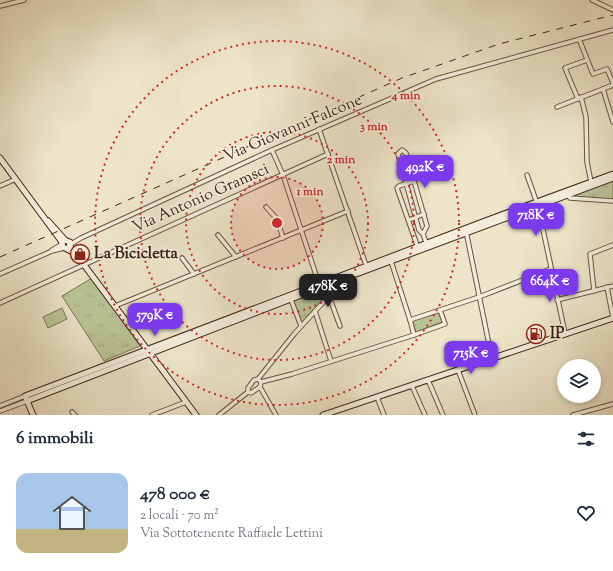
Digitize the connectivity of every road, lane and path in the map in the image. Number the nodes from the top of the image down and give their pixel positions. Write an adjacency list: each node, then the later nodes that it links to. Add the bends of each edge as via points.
1 (24, 0): 3 (street)
2 (592, 0): 4 (street)
3 (0, 6)
4 (613, 10)
5 (613, 30): 6 (street, Via Giovanni Falcone)
6 (579, 39): 7 (street); 13 (street, Via Giovanni Falcone, via 436,79)
7 (587, 60): 8 (street, via 593,74 607,69); 10 (street, via 565,68)
8 (613, 84): 9 (street)
9 (603, 89): 10 (street); 12 (street)
10 (579, 98): 11 (street); 23 (street, via 586,117 587,167)
11 (557, 107)
12 (613, 122)
13 (320, 129): 14 (street, Via Giovanni Falcone); 15 (street)
14 (272, 150): 18 (street); 39 (street, Via Giovanni Falcone)
15 (328, 154): 18 (street, Via Antonio Gramsci); 30 (street)
16 (0, 158): 21 (street)
17 (613, 174): 23 (street)
18 (283, 175): 34 (street); 46 (street, Via Antonio Gramsci)
19 (527, 175): 28 (street)
20 (613, 178): 26 (street)
21 (16, 179): 25 (street); 39 (street)
22 (414, 181): 24 (street); 24 (street, via 406,153 402,150 398,154); 31 (street)
23 (591, 182): 26 (street)
24 (406, 184): 32 (street); 33 (street, via 397,188)
25 (0, 186)
26 (566, 193): 27 (street, via 570,198); 28 (street)
27 (613, 201)
28 (537, 204): 35 (street); 48 (street)
29 (266, 207): 38 (street, via 277,219)
30 (348, 211): 34 (street); 47 (street)
31 (424, 214): 32 (street); 36 (street, via 428,228)
32 (415, 217): 33 (street); 36 (street, via 419,230)
33 (408, 220): 42 (street)
34 (301, 230): 38 (street); 52 (street)
35 (466, 231): 40 (street); 57 (street)
36 (424, 234): 40 (street)
37 (218, 235): 43 (street)
38 (283, 238): 43 (street)
39 (66, 244): 46 (street); 49 (street, Via Giovanni Falcone)
40 (427, 245): 42 (street)
41 (613, 245): 55 (street, via 590,254)
42 (418, 248): 45 (street); 47 (street)
43 (236, 257): 50 (street)
44 (182, 258): 50 (street)
45 (391, 261): 47 (street); 65 (street)
46 (85, 265): 60 (street, Via Antonio Gramsci); 61 (street)
47 (367, 268): 51 (street); 52 (street)
48 (550, 269): 57 (street); 59 (street)
49 (0, 274)
50 (194, 274): 61 (street)
51 (340, 280): 56 (street); 58 (street)
52 (319, 284): 58 (street)
53 (613, 286): 54 (street)
54 (607, 287): 55 (street); 64 (street)
55 (594, 291): 59 (street)
56 (329, 296): 63 (street); 67 (street)
57 (479, 296): 62 (street); 71 (street)
58 (291, 297): 66 (street); 70 (street)
59 (557, 300): 68 (street)
60 (0, 303)
61 (115, 306): 70 (street)
62 (440, 310): 65 (street); 69 (street, via 444,324)
63 (315, 311): 66 (street); 72 (street)
64 (613, 318): 68 (street)
65 (410, 320): 69 (street)
66 (301, 326): 74 (street)
67 (340, 326)
68 (565, 333): 71 (street)
69 (414, 335): 72 (street)
70 (150, 350): 80 (street); 81 (street)
71 (492, 359): 73 (street)
72 (331, 361): 74 (street, via 292,374)
73 (458, 370): 75 (street); 96 (street)
74 (259, 380): 77 (street); 78 (street, via 254,380)
75 (428, 380): 76 (street); 95 (street)
76 (412, 386): 79 (street); 94 (street)
77 (260, 387): 78 (street, via 251,393); 91 (street)
78 (248, 392): 90 (street)
79 (377, 397): 92 (street); 93 (street)
80 (26, 398): 83 (street); 84 (street); 86 (street)
81 (186, 402): 88 (street); 89 (street)
82 (613, 404): 97 (street)
83 (0, 406)
84 (0, 411)
85 (72, 412): 87 (street)
86 (33, 415)
87 (75, 415)
88 (153, 415)
89 (196, 415)
90 (219, 415)
91 (276, 415)
92 (323, 415)
93 (384, 415)
94 (425, 415)
95 (443, 415)
96 (475, 415)
97 (573, 415)

